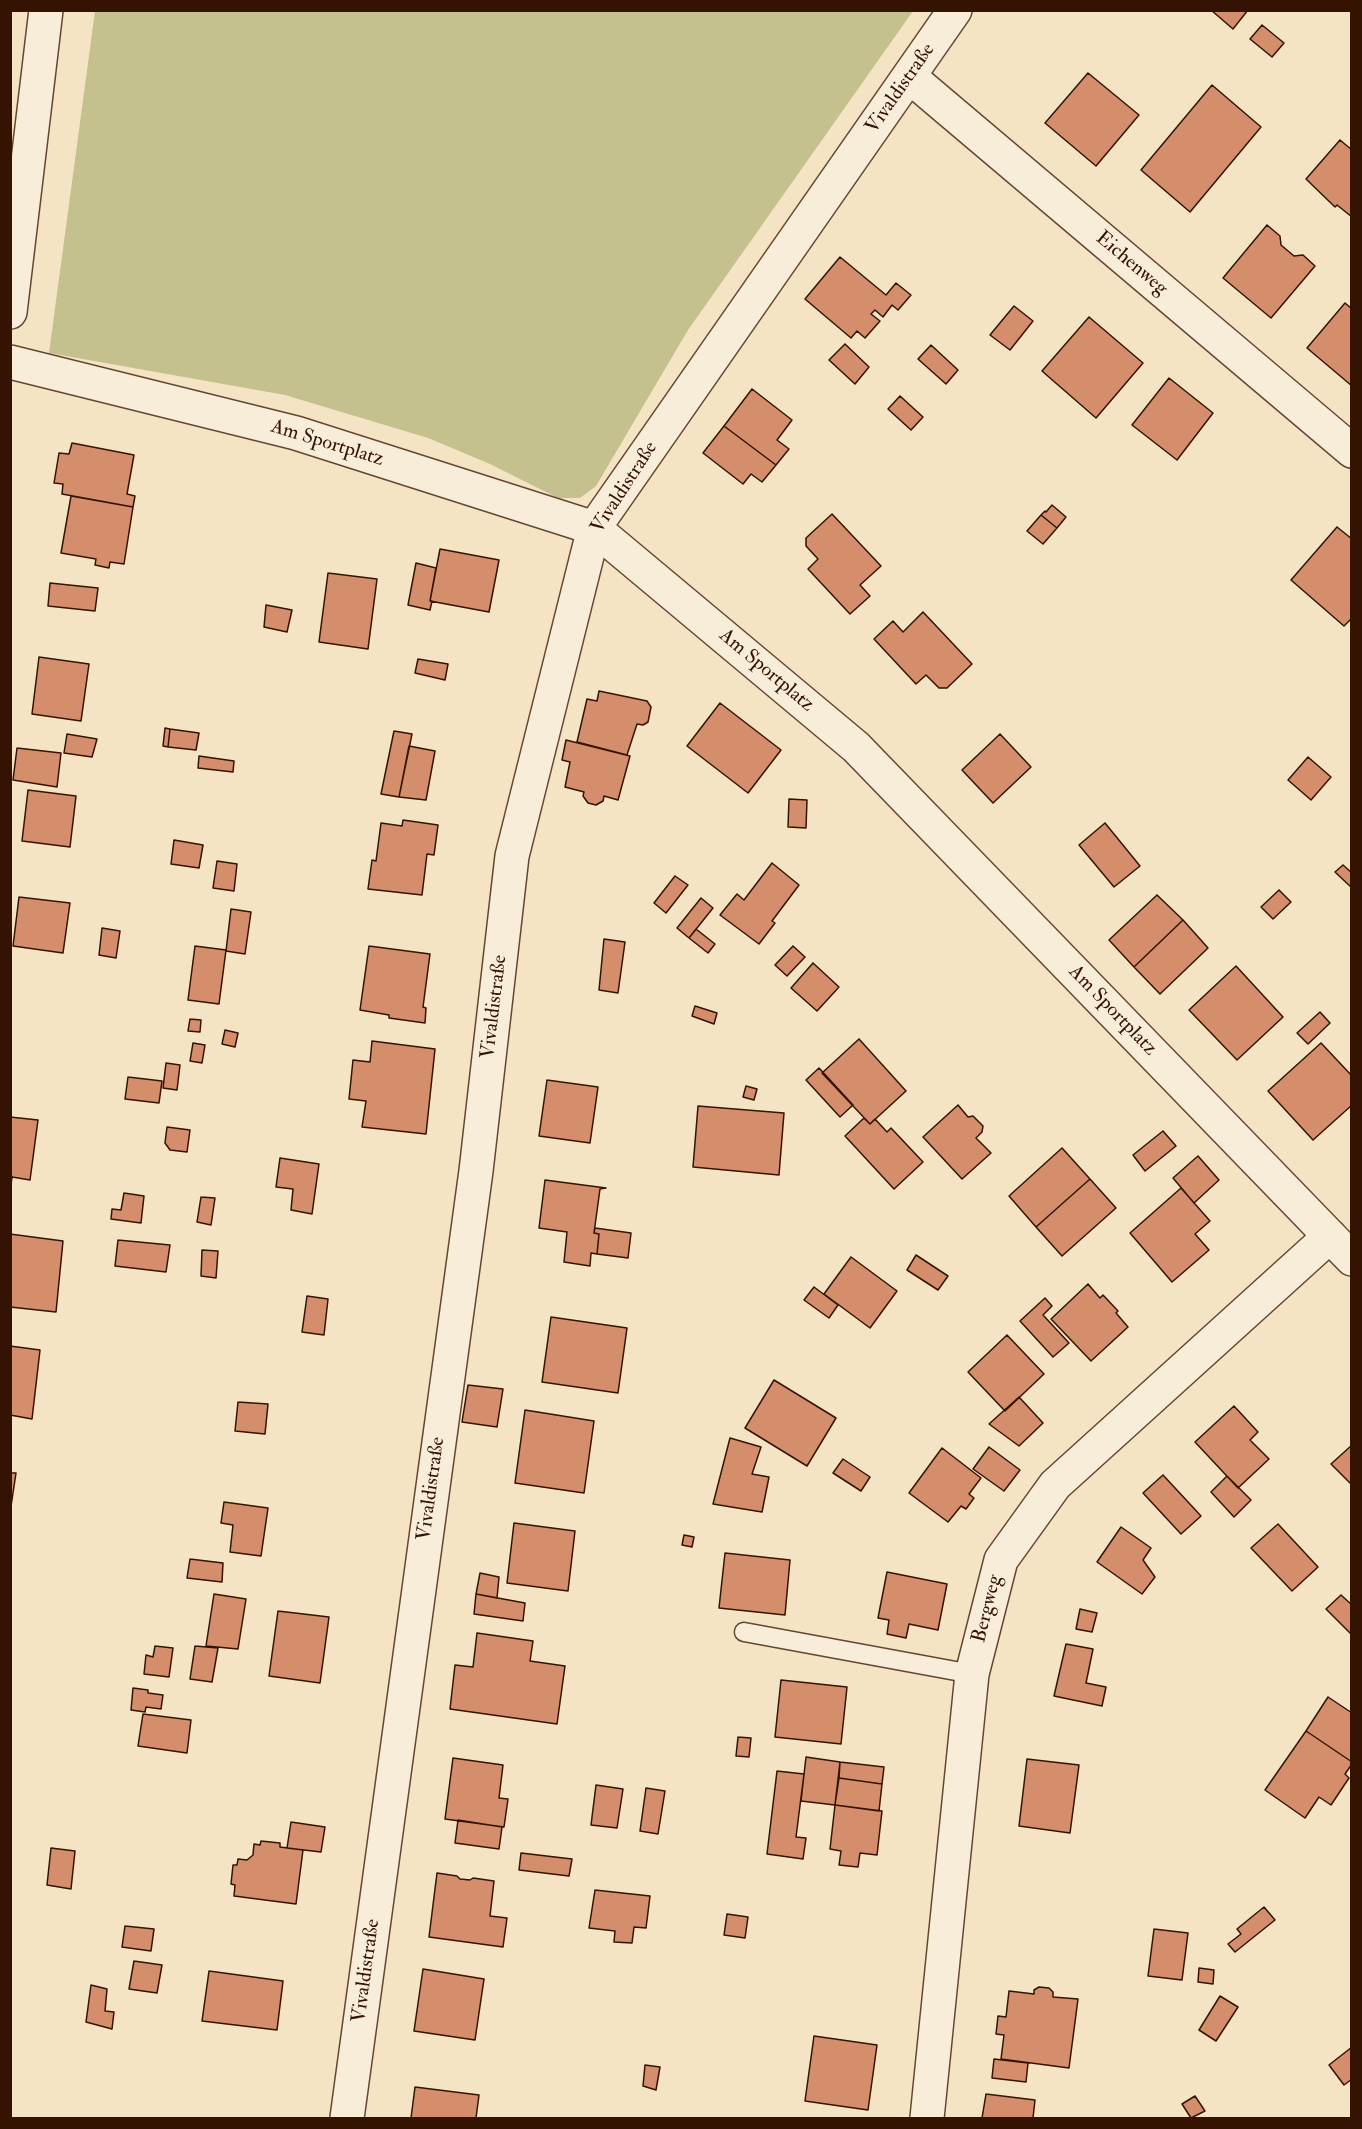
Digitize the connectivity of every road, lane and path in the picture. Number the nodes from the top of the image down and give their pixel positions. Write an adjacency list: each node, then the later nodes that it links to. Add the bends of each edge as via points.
1 (46, 10): 4 (street)
2 (955, 10): 3 (street, Vivaldistraße)
3 (910, 77): 6 (street, Eichenweg); 7 (street, Vivaldistraße)
4 (10, 312)
5 (10, 363): 7 (street, Am Sportplatz, via 296,433)
6 (1352, 451)
7 (594, 528): 8 (street, Am Sportplatz, via 856,747); 12 (street, Vivaldistraße, via 512,856 476,1171)
8 (1330, 1236): 9 (street, Am Sportplatz); 11 (street, Bergweg, via 1055,1485 1001,1560)
9 (1352, 1259)
10 (744, 1632): 11 (lane)
11 (972, 1674): 13 (street, Bergweg)
12 (347, 2118)
13 (927, 2118)

